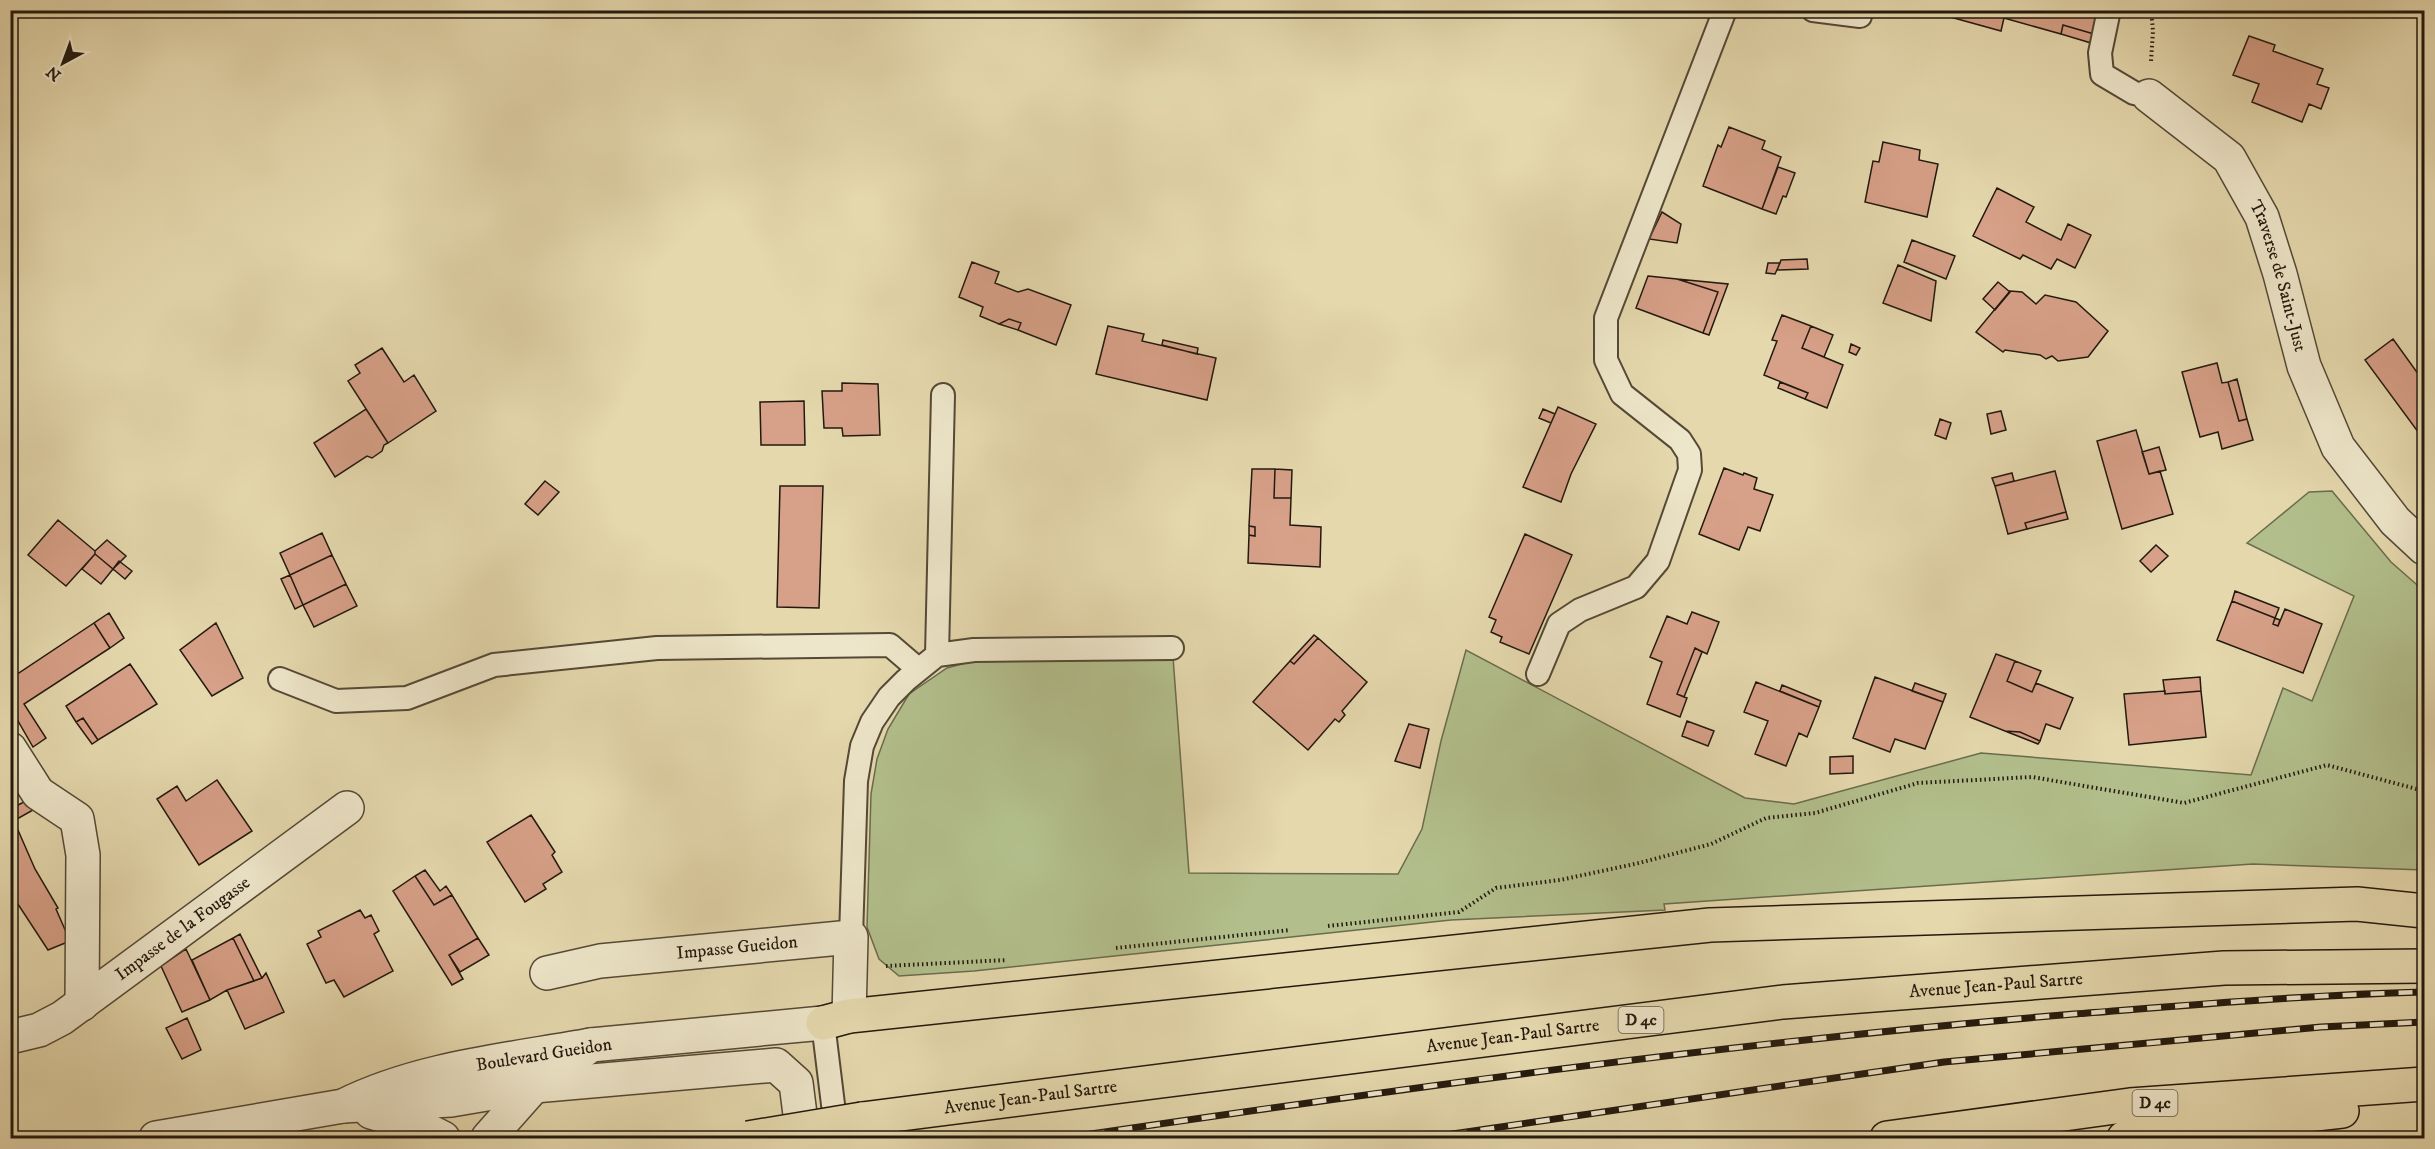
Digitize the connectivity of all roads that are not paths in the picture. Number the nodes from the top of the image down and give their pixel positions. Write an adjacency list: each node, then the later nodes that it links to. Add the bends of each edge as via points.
1 (1725, 10): 11 (lane, via 1606,318 1606,360 1622,394 1680,440 1689,454 1690,470 1658,561 1636,587 1580,610 1560,624)
2 (1813, 10): 4 (lane)
3 (2109, 10): 5 (lane, via 2100,53 2102,74 2134,93)
4 (1860, 16)
5 (2149, 96): 7 (street, Traverse de Saint-Just, via 2229,158 2262,217 2304,366 2338,447 2395,521)
6 (943, 395): 9 (lane)
7 (2424, 548)
8 (1172, 648): 9 (lane, via 974,650)
9 (937, 655): 10 (lane)
10 (918, 669): 12 (lane, via 890,645 657,648 494,665 407,698 336,701); 16 (lane, via 889,697 862,746 856,782)
11 (1538, 674)
12 (280, 679)
13 (10, 749): 19 (street, via 38,793 77,819 83,855)
14 (347, 808): 19 (street, Impasse de la Fougasse)
15 (2424, 911): 20 (highway, via 2357,904 1710,925)
16 (851, 937): 18 (street, Impasse Gueidon, via 600,961); 20 (street)
17 (2424, 966): 27 (highway, Avenue Jean-Paul Sartre / D 4c, via 2224,968 1783,1002)
18 (547, 973)
19 (82, 1004): 21 (street, Impasse de la Fougasse, via 39,1030)
20 (836, 1019): 22 (street, Boulevard Gueidon); 27 (lane)
21 (10, 1038)
22 (591, 1045): 24 (street); 26 (street, Boulevard Gueidon, via 454,1069 363,1096)
23 (2424, 1084): 33 (highway, D 4c, via 2130,1105)
24 (534, 1086): 26 (street, via 451,1100); 30 (street); 32 (street, via 776,1065 796,1083)
25 (2424, 1102): 34 (highway)
26 (343, 1106): 28 (street, Boulevard Gueidon); 29 (street, via 391,1116)
27 (850, 1129): 31 (highway, Avenue Jean-Paul Sartre / D 4c, bridge)
28 (156, 1138)
29 (443, 1138)
30 (488, 1138)
31 (748, 1138)
32 (803, 1138)
33 (1887, 1138)
34 (2124, 1138)

